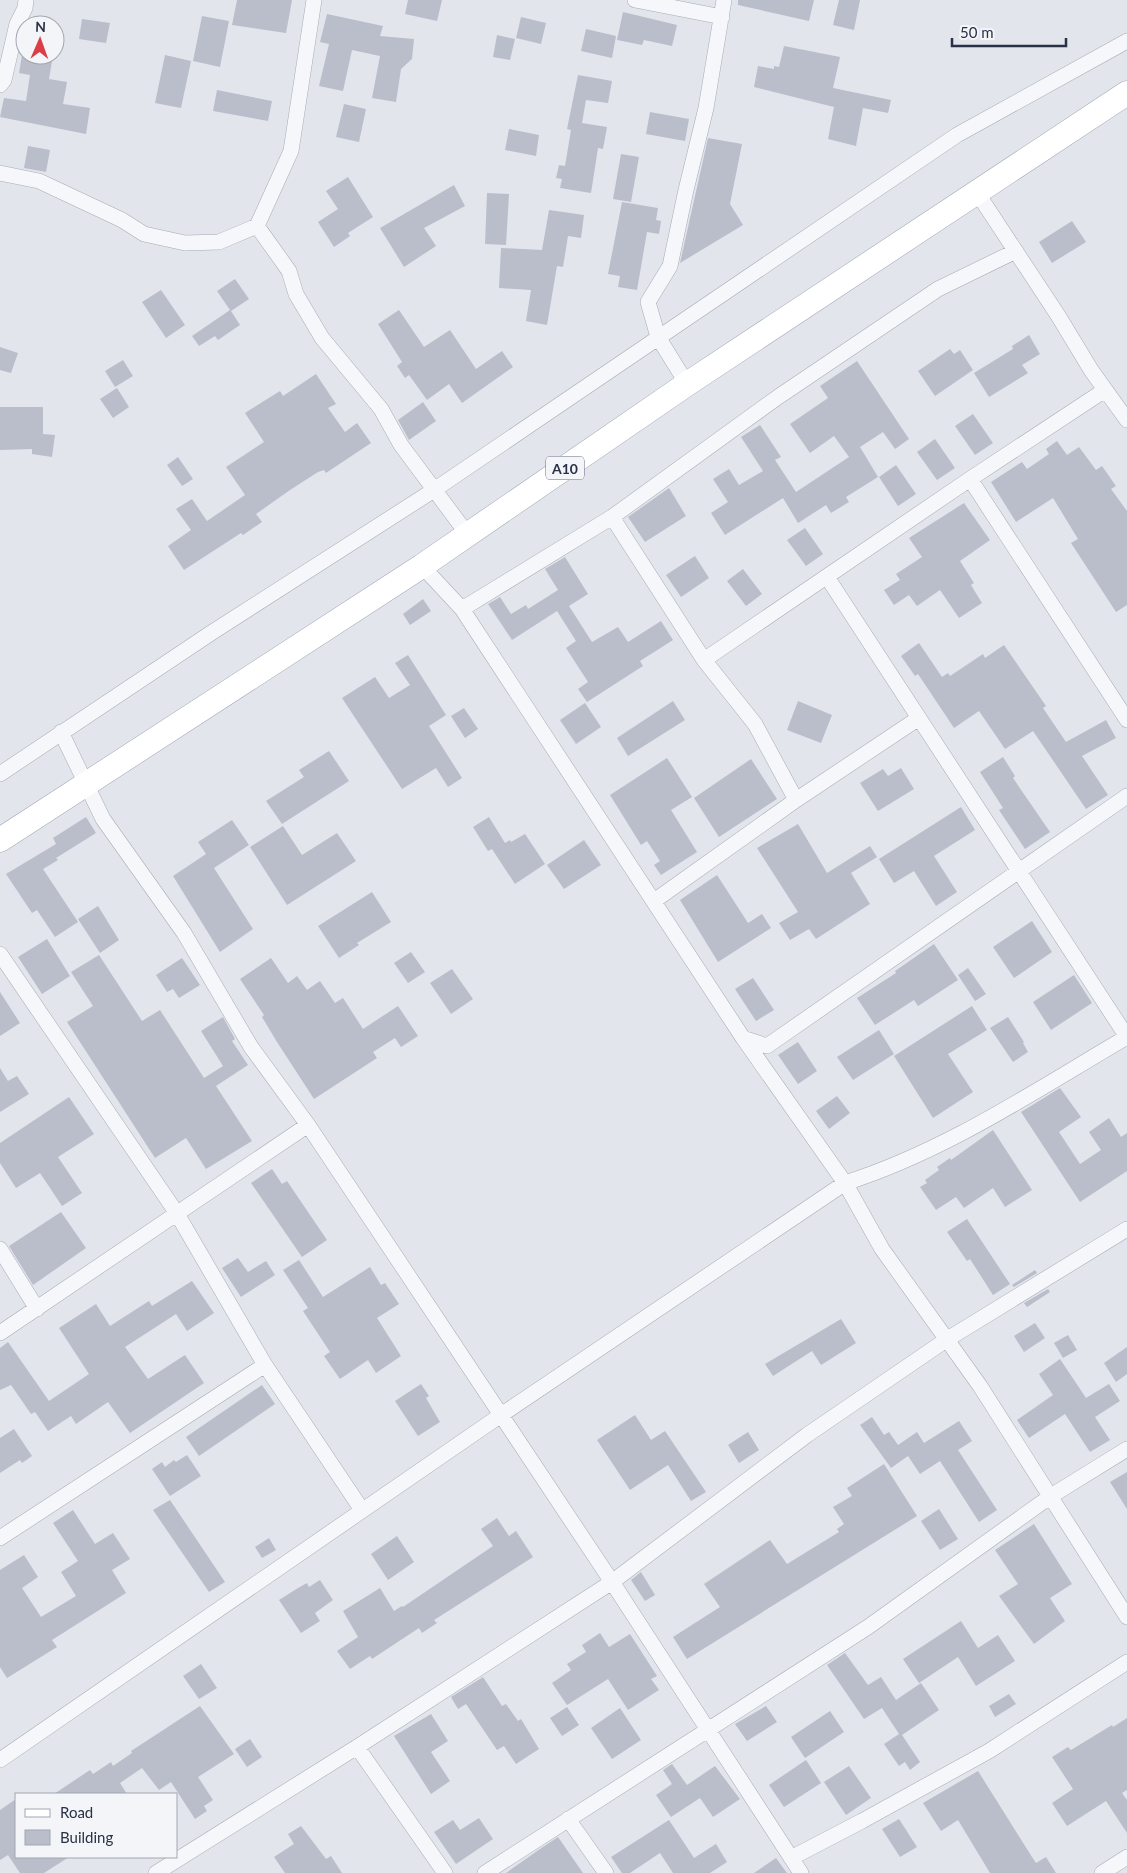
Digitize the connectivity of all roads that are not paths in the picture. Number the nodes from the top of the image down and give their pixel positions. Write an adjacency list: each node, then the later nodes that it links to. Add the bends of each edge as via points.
1 (26, 0): 7 (street)
2 (314, 0): 11 (street, via 291,151)
3 (635, 0): 5 (street)
4 (724, 0): 5 (street)
5 (722, 17): 13 (street, via 706,108 670,266 648,302)
6 (1127, 41): 13 (street, via 957,135)
7 (0, 85)
8 (1127, 93): 10 (main road, A10)
9 (0, 173): 11 (street, via 39,181 122,220 144,234 185,243 219,242)
10 (976, 191): 12 (street); 14 (main road, A10)
11 (257, 226): 18 (street, via 289,271 296,294 322,338 381,408 401,445)
12 (1016, 251): 15 (street); 19 (street, via 938,289 778,397)
13 (658, 337): 14 (street); 18 (street)
14 (687, 384): 20 (main road, A10)
15 (1104, 390): 16 (street); 17 (street)
16 (1127, 420)
17 (970, 478): 22 (street); 26 (street)
18 (434, 490): 20 (street); 27 (street)
19 (612, 516): 23 (street); 24 (street)
20 (468, 535): 21 (main road, A10)
21 (422, 566): 23 (street); 29 (main road, A10)
22 (827, 576): 24 (street); 25 (street)
23 (462, 609): 34 (street)
24 (704, 660): 31 (street, via 755,724)
25 (919, 718): 31 (street); 33 (street)
26 (1127, 720)
27 (61, 732): 28 (street); 29 (street)
28 (0, 774)
29 (86, 783): 32 (main road, A10); 38 (street, via 103,818 184,933 251,1047)
30 (1127, 796): 33 (street)
31 (796, 800): 34 (street)
32 (0, 840)
33 (1019, 871): 36 (street); 37 (street, via 767,1046)
34 (654, 901): 37 (street)
35 (0, 954): 40 (street)
36 (1127, 1037): 39 (street, via 933,1147)
37 (742, 1038): 39 (street)
38 (308, 1125): 40 (street); 47 (street)
39 (845, 1183): 45 (street, via 882,1249); 47 (street)
40 (176, 1212): 43 (street); 46 (street)
41 (1127, 1229): 45 (street)
42 (0, 1249): 43 (street)
43 (37, 1309): 44 (street)
44 (0, 1333)
45 (946, 1340): 49 (street, via 980,1386); 52 (street, via 808,1435)
46 (265, 1365): 50 (street); 51 (street)
47 (501, 1415): 50 (street); 52 (street)
48 (1127, 1449): 49 (street)
49 (1051, 1496): 53 (street); 55 (street, via 868,1627)
50 (362, 1510): 57 (street)
51 (0, 1538)
52 (612, 1582): 55 (street); 56 (street)
53 (1127, 1617)
54 (1127, 1662): 60 (street, via 988,1751)
55 (708, 1729): 58 (street); 60 (street)
56 (357, 1747): 61 (street); 62 (street)
57 (0, 1760)
58 (568, 1819): 63 (street); 64 (street)
59 (1127, 1857): 66 (street)
60 (791, 1858): 65 (street)
61 (156, 1873)
62 (445, 1873)
63 (485, 1873)
64 (606, 1873)
65 (801, 1873)
66 (1102, 1873)

